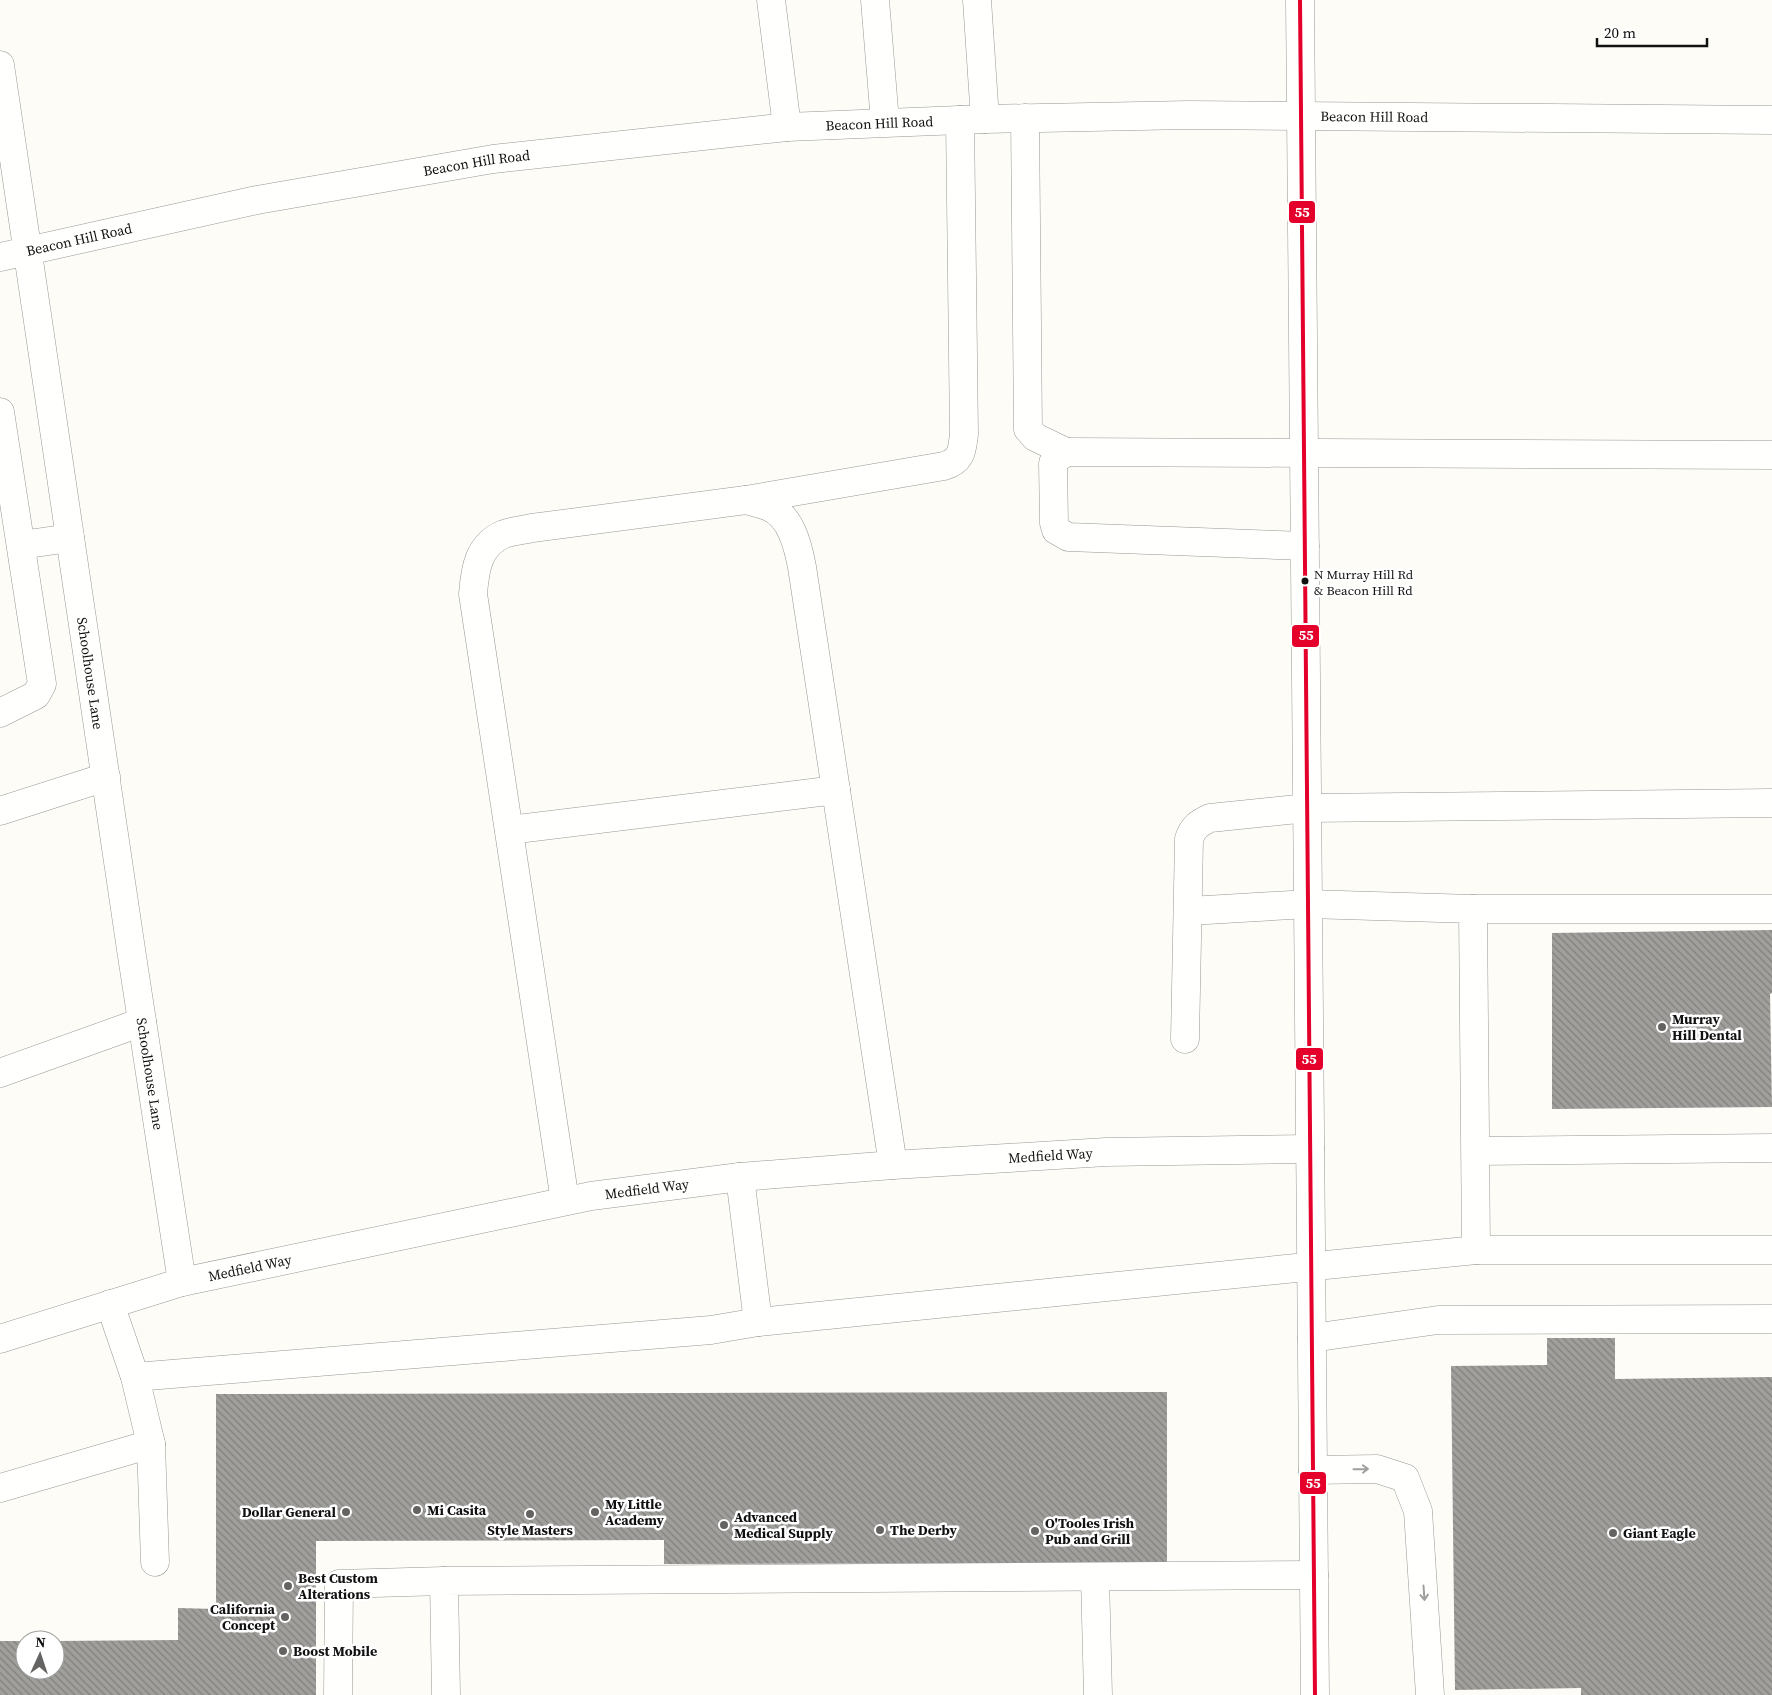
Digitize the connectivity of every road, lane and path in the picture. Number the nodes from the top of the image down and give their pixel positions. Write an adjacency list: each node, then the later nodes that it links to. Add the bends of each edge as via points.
1 (771, 0): 11 (street)
2 (875, 0): 10 (street)
3 (978, 0): 8 (street)
4 (1300, 0): 6 (street)
5 (0, 65): 12 (street, Schoolhouse Lane)
6 (1300, 116): 7 (street, Beacon Hill Road); 9 (street, Beacon Hill Road); 16 (street)
7 (1025, 118): 8 (street, Beacon Hill Road); 15 (street, via 1028,429 1035,437)
8 (972, 120): 10 (street, Beacon Hill Road); 18 (street, via 964,434 959,457 944,466)
9 (1772, 120)
10 (886, 122): 11 (street, Beacon Hill Road)
11 (787, 127): 12 (street, Beacon Hill Road, via 493,159 257,200)
12 (26, 250): 13 (street, Beacon Hill Road); 19 (street, Schoolhouse Lane)
13 (0, 257)
14 (0, 412): 20 (street)
15 (1066, 452): 16 (street); 21 (street, via 1056,459 1052,468 1054,523 1056,530 1068,537)
16 (1304, 453): 17 (street); 21 (street)
17 (1772, 455)
18 (746, 500): 24 (street, via 770,507 785,521 797,541); 28 (street, via 532,528 504,534 485,548 474,571 473,594)
19 (70, 538): 20 (street); 23 (street, Schoolhouse Lane)
20 (21, 545): 22 (street, via 42,684 36,695)
21 (1305, 546): 26 (street)
22 (0, 713)
23 (106, 777): 27 (street); 33 (street, Schoolhouse Lane)
24 (836, 790): 28 (street); 39 (street)
25 (1772, 803): 26 (street)
26 (1307, 808): 29 (street); 32 (street, via 1210,818 1200,822 1192,829 1189,839)
27 (0, 811)
28 (509, 830): 41 (street)
29 (1308, 904): 30 (street); 32 (street); 37 (street)
30 (1473, 909): 31 (street); 38 (street)
31 (1772, 909)
32 (1189, 911): 34 (street)
33 (142, 1022): 35 (street); 45 (street, Schoolhouse Lane)
34 (1185, 1039)
35 (0, 1073)
36 (1772, 1148): 38 (street)
37 (1310, 1149): 39 (street, Medfield Way, via 1106,1152); 44 (street)
38 (1476, 1151): 42 (street)
39 (893, 1165): 40 (street, Medfield Way)
40 (740, 1177): 41 (street, Medfield Way); 48 (street)
41 (565, 1202): 45 (street, Medfield Way)
42 (1476, 1250): 43 (street); 44 (street)
43 (1772, 1250)
44 (1310, 1266): 48 (street); 49 (street)
45 (182, 1282): 46 (street, Medfield Way)
46 (110, 1304): 50 (street, Medfield Way); 51 (street)
47 (1772, 1319): 49 (street, via 1438,1320)
48 (758, 1322): 51 (street, via 710,1330)
49 (1312, 1338): 53 (street)
50 (0, 1339)
51 (135, 1377): 52 (street)
52 (151, 1444): 54 (street); 55 (street)
53 (1313, 1470): 56 (street); 63 (street, one-way to 63, via 1377,1469 1405,1478 1418,1510)
54 (0, 1488)
55 (155, 1562)
56 (1314, 1575): 57 (street); 62 (street)
57 (1095, 1577): 58 (street); 61 (street)
58 (444, 1581): 59 (street, via 339,1584); 60 (street)
59 (338, 1695)
60 (446, 1695)
61 (1098, 1695)
62 (1315, 1695)
63 (1430, 1695)

